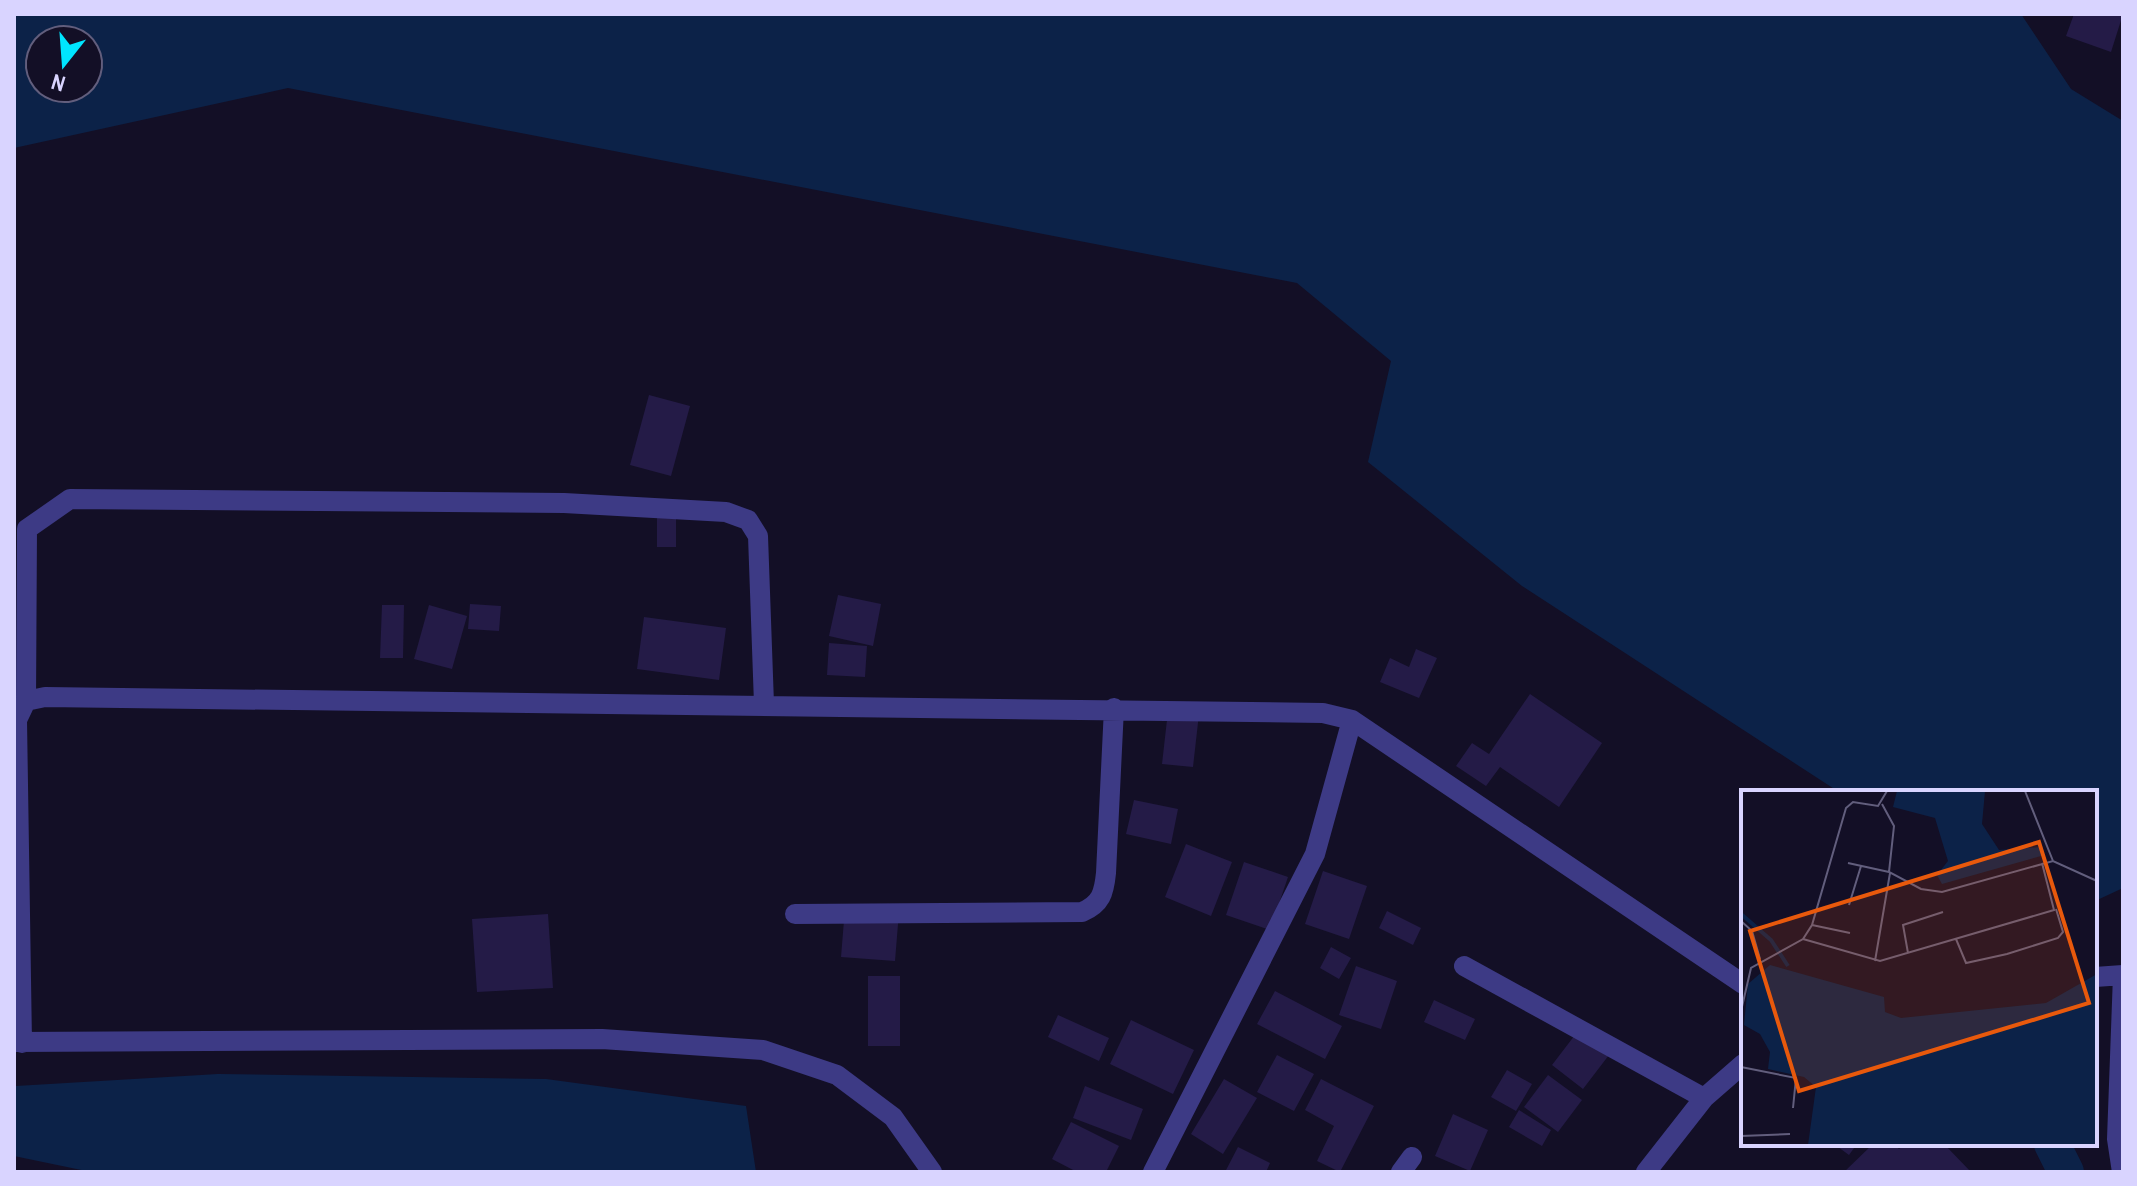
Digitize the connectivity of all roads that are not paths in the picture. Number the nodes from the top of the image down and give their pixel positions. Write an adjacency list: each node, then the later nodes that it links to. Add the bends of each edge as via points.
1 (26, 701): 2 (street, via 45,697); 2 (street, via 27,529 70,499 449,500 711,511 748,520 758,536); 10 (street, via 17,720)
2 (764, 704): 3 (street)
3 (1114, 708): 4 (street, via 1290,711); 5 (street, via 1104,894 1095,907 1082,912)
4 (1352, 720): 9 (street); 14 (street, via 1315,854)
5 (795, 914)
6 (1464, 966): 12 (street)
7 (2123, 975): 8 (street); 16 (street, via 2117,1139)
8 (2097, 977)
9 (1741, 983)
10 (18, 1042): 13 (street, via 602,1039 763,1050 837,1075 893,1117)
11 (1741, 1066): 12 (street)
12 (1704, 1098): 15 (street)
13 (932, 1172)
14 (1153, 1172)
15 (1646, 1172)
16 (2122, 1172)

